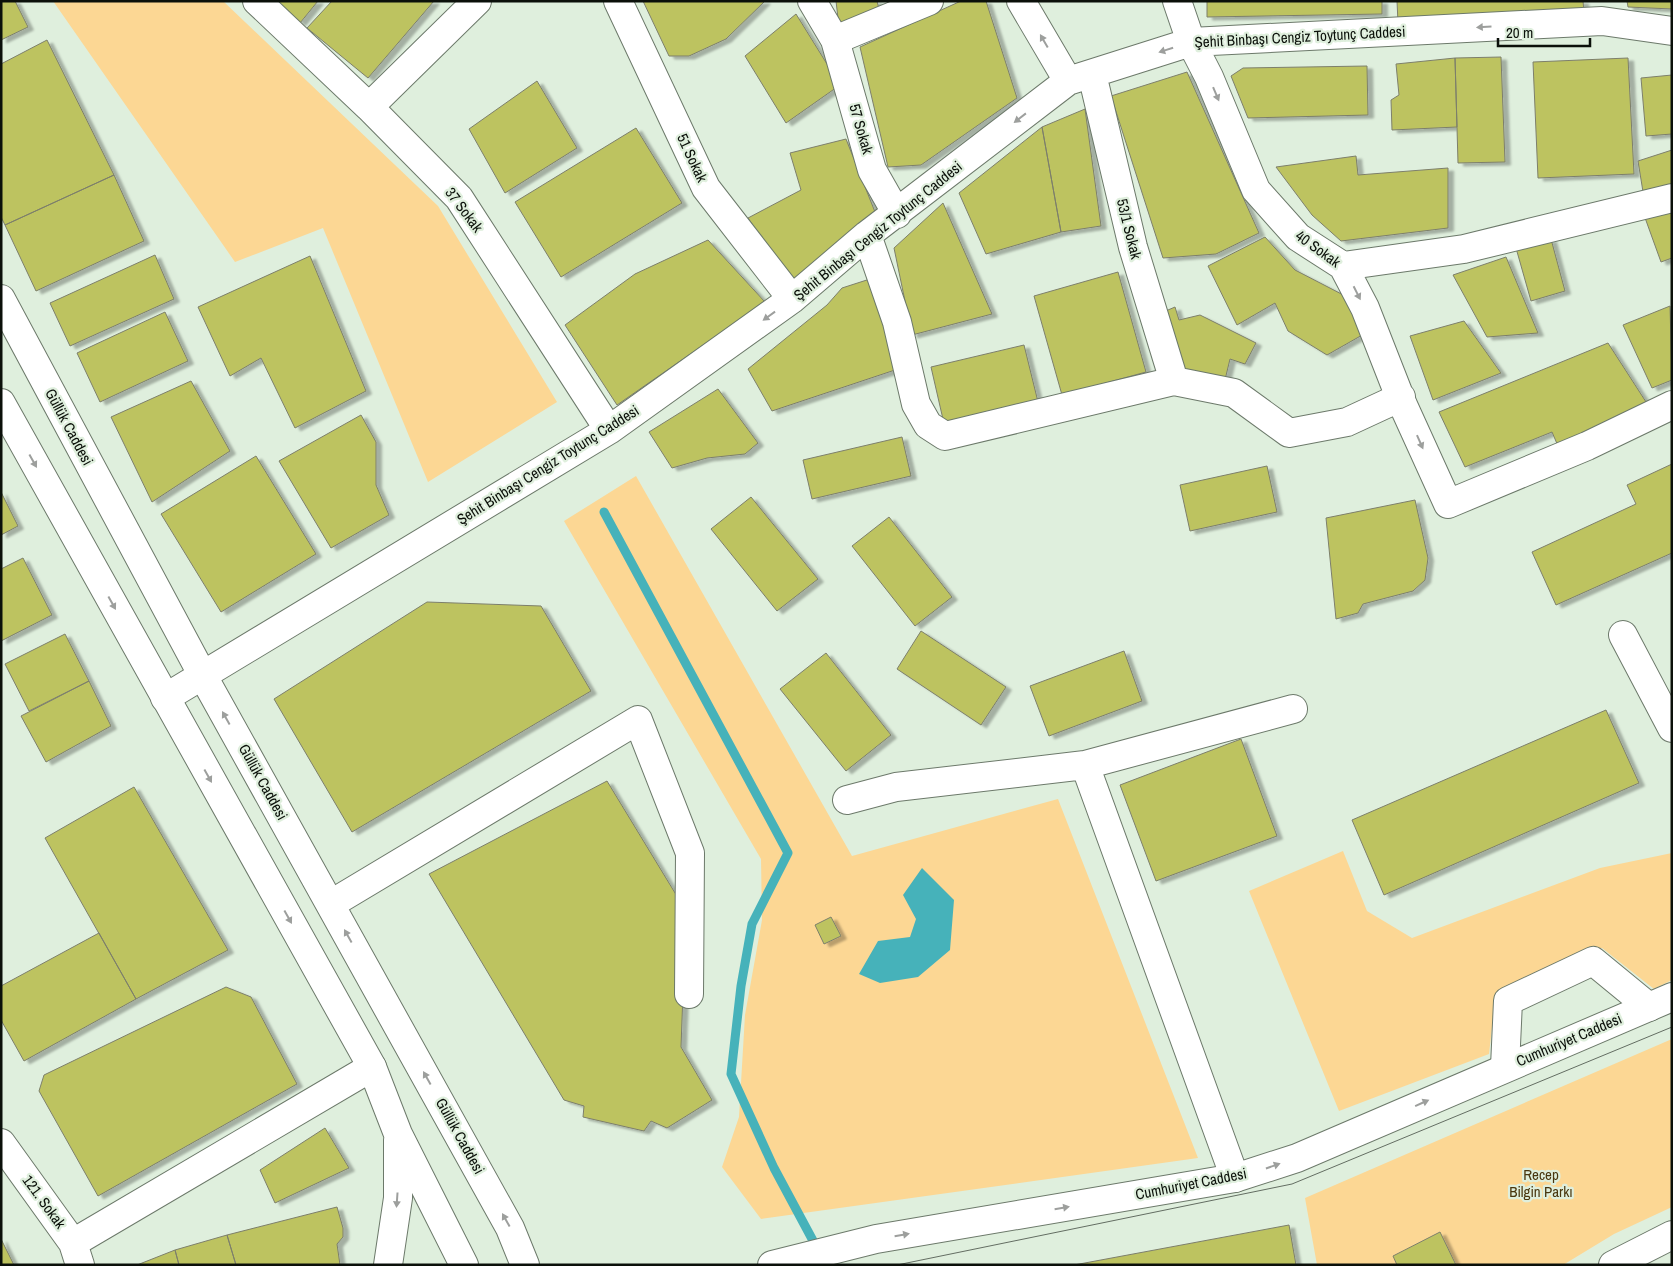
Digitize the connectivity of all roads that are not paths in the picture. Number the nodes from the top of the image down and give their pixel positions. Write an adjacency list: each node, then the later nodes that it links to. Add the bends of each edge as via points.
1 (257, 1): 13 (street, 37 Sokak)
2 (477, 1): 13 (street)
3 (618, 1): 19 (street, 51 Sokak, via 706,188)
4 (812, 1): 10 (street, 57 Sokak)
5 (929, 1): 10 (street)
6 (1021, 1): 12 (street, 53/1 Sokak, one-way to 6)
7 (1177, 1): 11 (street, 40 Sokak)
8 (1601, 11): 9 (street, Şehit Binbaşı Cengiz Toytunç Caddesi); 11 (street, Şehit Binbaşı Cengiz Toytunç Caddesi, one-way to 11)
9 (1672, 31)
10 (835, 40): 15 (street, 57 Sokak, via 872,170)
11 (1191, 42): 12 (street, Şehit Binbaşı Cengiz Toytunç Caddesi, one-way to 12); 17 (street, 40 Sokak, one-way to 17, via 1256,190 1298,237)
12 (1080, 78): 15 (street, Şehit Binbaşı Cengiz Toytunç Caddesi, one-way to 15); 20 (street, 53/1 Sokak)
13 (369, 107): 24 (street, 37 Sokak, via 459,198)
14 (1672, 198): 17 (street, via 1464,249)
15 (897, 214): 16 (street, Şehit Binbaşı Cengiz Toytunç Caddesi)
16 (867, 235): 19 (street, Şehit Binbaşı Cengiz Toytunç Caddesi); 20 (street, via 897,322 916,404 928,425 945,436)
17 (1344, 266): 21 (street, 40 Sokak, one-way to 21)
18 (1, 299): 27 (street, Güllük Caddesi)
19 (792, 299): 24 (street, Şehit Binbaşı Cengiz Toytunç Caddesi, one-way to 24)
20 (1174, 381): 21 (street, via 1234,393 1290,433 1347,422)
21 (1401, 397): 23 (street, 40 Sokak, one-way to 23, via 1448,504 1587,446)
22 (1, 403): 25 (street)
23 (1672, 405)
24 (609, 430): 27 (street, Şehit Binbaşı Cengiz Toytunç Caddesi)
25 (8, 434): 28 (street, one-way to 28)
26 (1624, 635): 30 (street)
27 (203, 676): 28 (street, Şehit Binbaşı Cengiz Toytunç Caddesi); 33 (street, Güllük Caddesi, one-way to 27)
28 (165, 698): 37 (street, one-way to 37)
29 (1293, 709): 31 (street)
30 (1672, 728)
31 (1085, 765): 32 (street, via 896,787); 40 (street)
32 (847, 800)
33 (331, 904): 34 (street, via 638,720 690,853); 45 (street, Güllük Caddesi, one-way to 33, via 510,1228)
34 (688, 994)
35 (1660, 1002): 36 (street, Cumhuriyet Caddesi); 36 (street, via 1593,961 1508,1001)
36 (1505, 1067): 40 (street, Cumhuriyet Caddesi, one-way to 36, via 1297,1158)
37 (372, 1068): 38 (street); 42 (street)
38 (398, 1134): 43 (street, one-way to 43, via 398,1198); 44 (street)
39 (1, 1143): 42 (street, 121. Sokak)
40 (1235, 1178): 46 (street, Cumhuriyet Caddesi, one-way to 40, via 876,1239)
41 (1672, 1234): 47 (street)
42 (76, 1254)
43 (388, 1265)
44 (464, 1265)
45 (526, 1265)
46 (772, 1265)
47 (1613, 1265)

